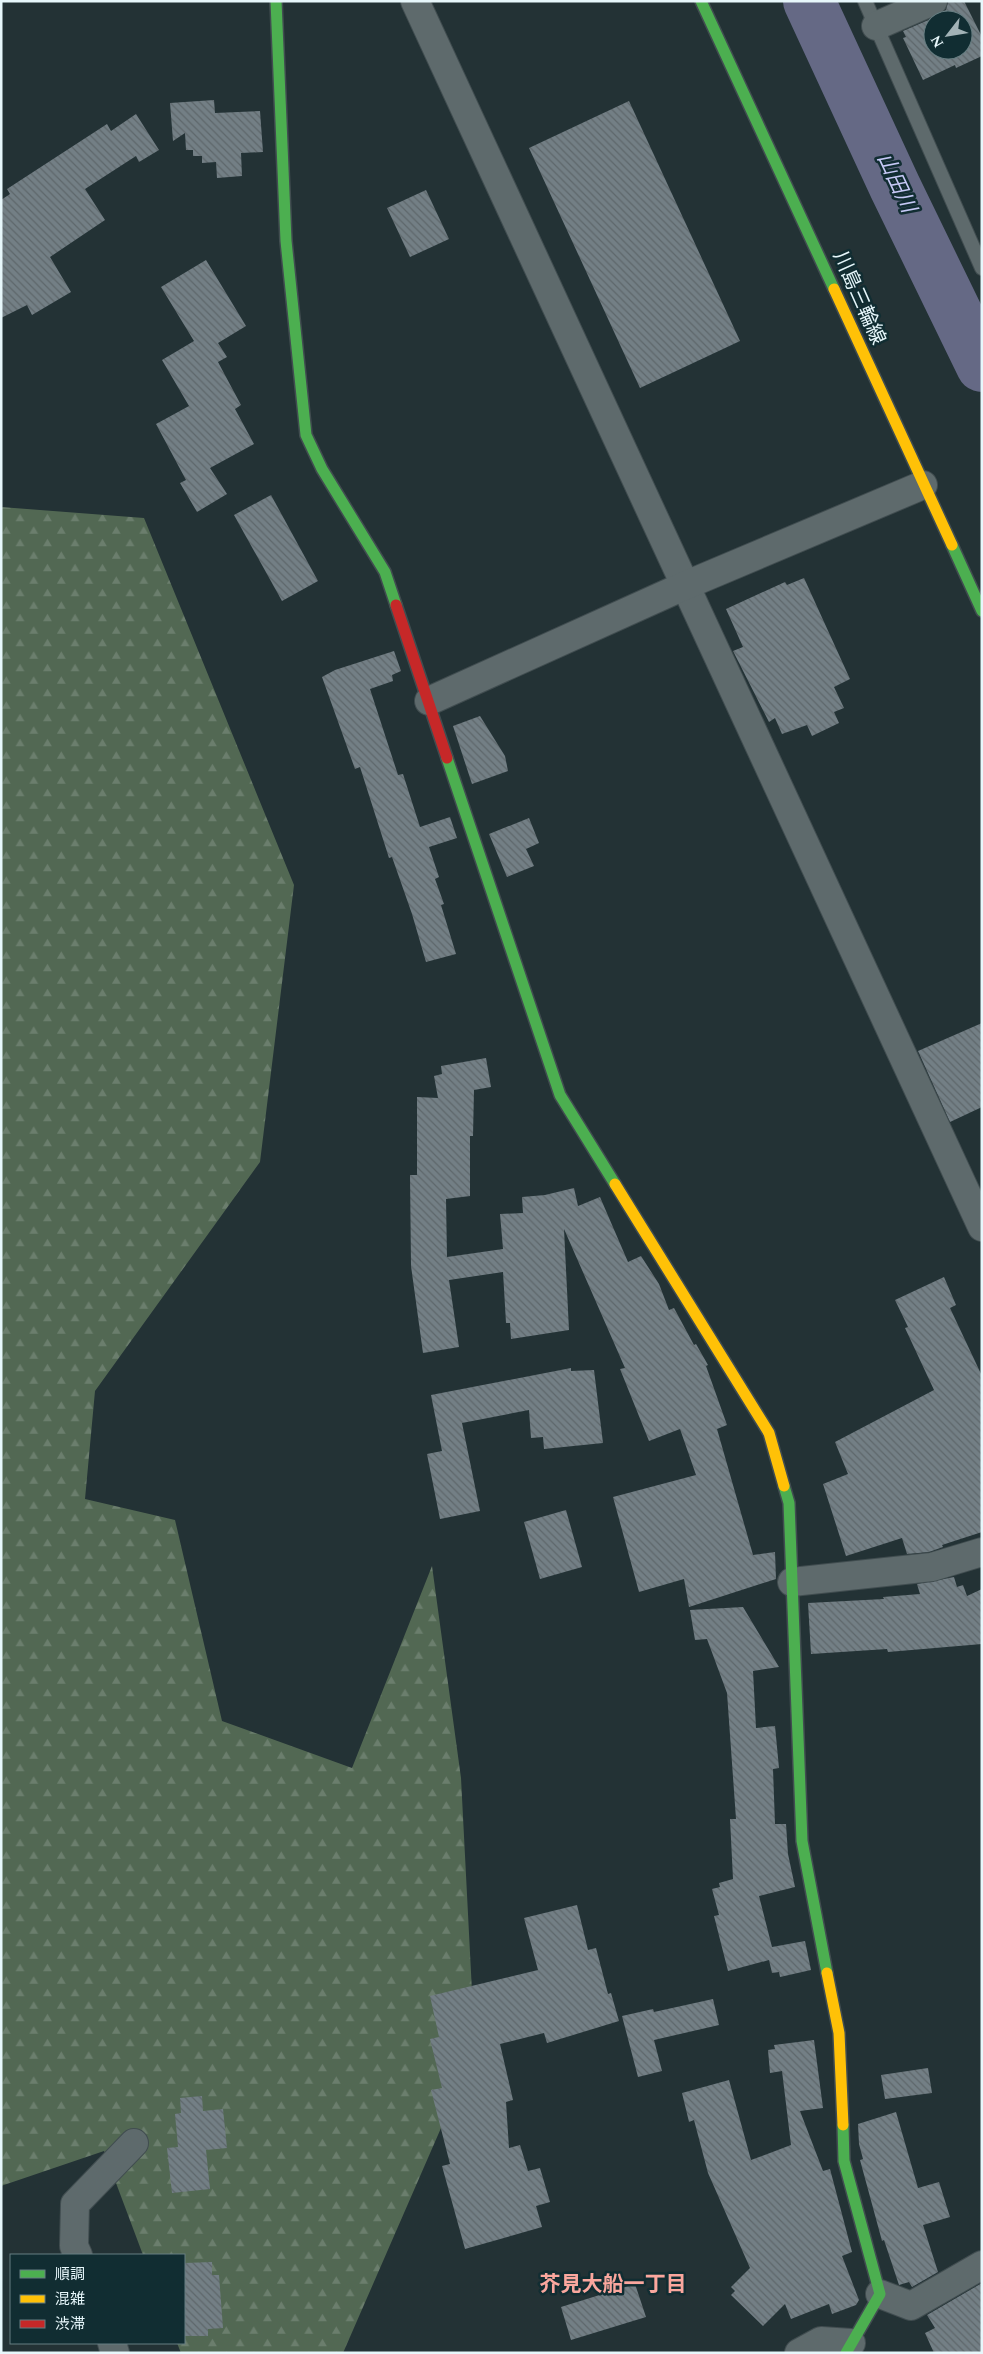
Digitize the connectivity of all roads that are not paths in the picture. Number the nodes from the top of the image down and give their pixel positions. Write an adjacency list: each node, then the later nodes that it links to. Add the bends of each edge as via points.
1 (276, 1): 11 (street, via 286,241 306,435 322,469 385,572)
2 (415, 1): 9 (street)
3 (701, 1): 8 (street, 川島三輪線)
4 (865, 1): 6 (lane)
5 (933, 1): 6 (street)
6 (876, 26): 7 (lane)
7 (982, 268)
8 (923, 485): 9 (street); 10 (street, 川島三輪線)
9 (684, 586): 11 (street); 12 (street)
10 (982, 611)
11 (429, 701): 14 (street, via 560,1095 768,1433 788,1503)
12 (982, 1227)
13 (982, 1552): 14 (street, via 932,1567)
14 (792, 1582): 18 (street, via 802,1841 839,2033 844,2161)
15 (134, 2143): 16 (street, via 75,2204 74,2246)
16 (78, 2254)
17 (982, 2265): 18 (street, via 911,2306)
18 (880, 2294): 19 (street)
19 (848, 2348): 20 (street, via 821,2341)
20 (798, 2353)

